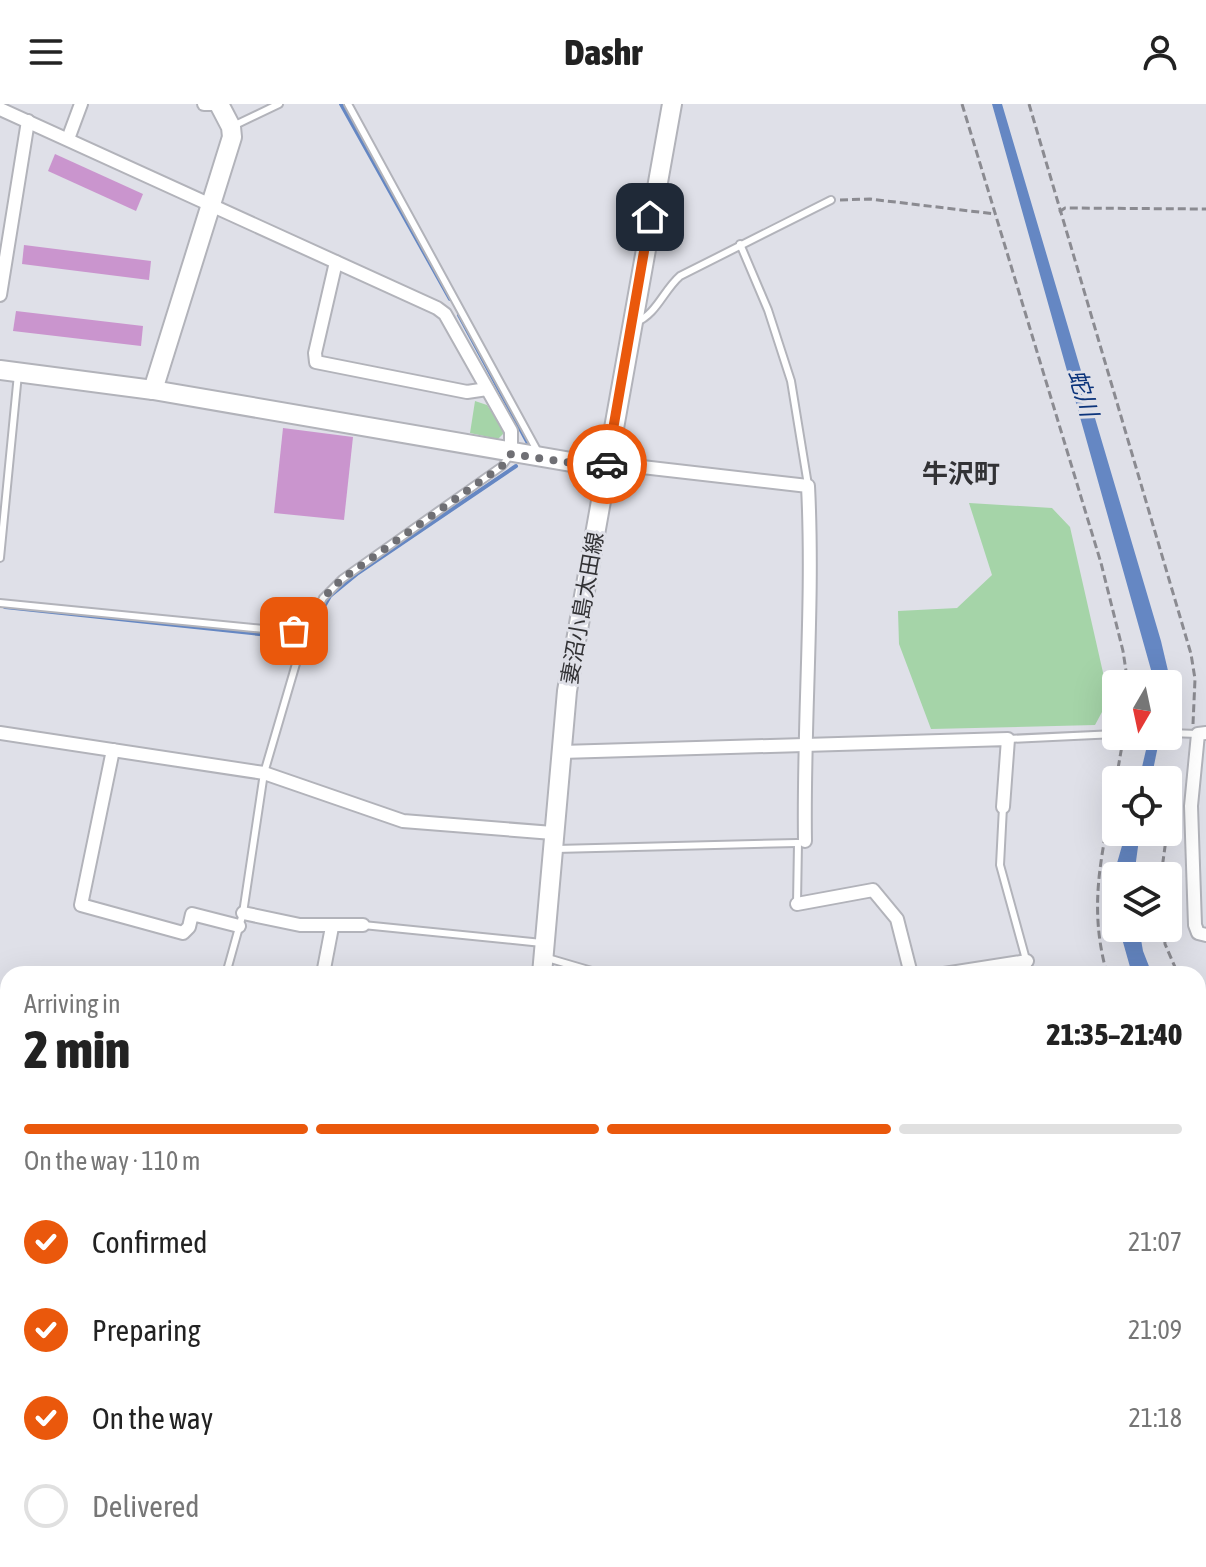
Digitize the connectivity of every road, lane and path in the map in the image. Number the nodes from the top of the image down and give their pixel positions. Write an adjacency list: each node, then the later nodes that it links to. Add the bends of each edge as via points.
1 (81, 104): 12 (street)
2 (204, 104): 3 (street)
3 (216, 104): 11 (street)
4 (279, 104): 11 (lane)
5 (348, 104): 26 (lane, via 538,449)
6 (672, 104): 21 (street, 妻沼小島太田線)
7 (962, 104): 17 (path)
8 (1029, 104): 16 (path)
9 (0, 109): 10 (street)
10 (28, 121): 12 (street); 20 (street)
11 (231, 127): 14 (street)
12 (68, 139): 14 (street)
13 (831, 200): 17 (path, via 870,199); 18 (lane)
14 (211, 203): 19 (street); 24 (street)
15 (1206, 209): 16 (path)
16 (1059, 212): 34 (path, via 1191,654)
17 (995, 214): 32 (path, via 1101,563)
18 (740, 244): 21 (lane, via 680,276 662,293 649,318); 28 (lane, via 791,381)
19 (336, 262): 23 (street, via 445,314); 23 (street, via 316,362 467,392)
20 (0, 295)
21 (630, 325): 27 (street, 妻沼小島太田線)
22 (9, 371): 24 (street); 29 (lane)
23 (487, 389): 25 (street, via 511,431)
24 (153, 390): 25 (street)
25 (511, 454): 26 (street); 31 (lane, via 502,466 331,588)
26 (537, 458): 27 (street)
27 (606, 468): 28 (street, via 616,464); 39 (street, 妻沼小島太田線)
28 (808, 486): 37 (street, via 812,564)
29 (0, 558)
30 (0, 603): 31 (lane)
31 (305, 633): 40 (lane)
32 (1126, 670)
33 (0, 733): 38 (street)
34 (1194, 734): 49 (street, via 1195,925)
35 (1102, 735): 36 (lane)
36 (1008, 739): 37 (street); 41 (street)
37 (804, 746): 39 (street); 43 (street)
38 (113, 750): 40 (street); 46 (street, via 81,905 183,933 192,914)
39 (561, 752): 42 (street, 妻沼小島太田線)
40 (264, 773): 42 (street, via 403,821); 46 (lane)
41 (1003, 807): 52 (lane, via 1000,865)
42 (552, 841): 43 (lane); 51 (street, 妻沼小島太田線)
43 (801, 842): 45 (lane)
44 (1104, 846): 59 (path, via 1096,886 1097,937)
45 (797, 904): 56 (street, via 873,890 897,919)
46 (241, 919): 48 (street); 53 (lane)
47 (363, 925): 48 (street); 51 (lane, via 510,937)
48 (332, 927): 54 (street)
49 (1206, 935)
50 (1165, 942): 60 (path)
51 (543, 958): 55 (lane)
52 (1027, 961): 57 (street); 58 (lane)
53 (228, 966)
54 (325, 966)
55 (572, 966)
56 (909, 966)
57 (995, 966)
58 (1028, 966)
59 (1105, 966)
60 (1175, 966)

